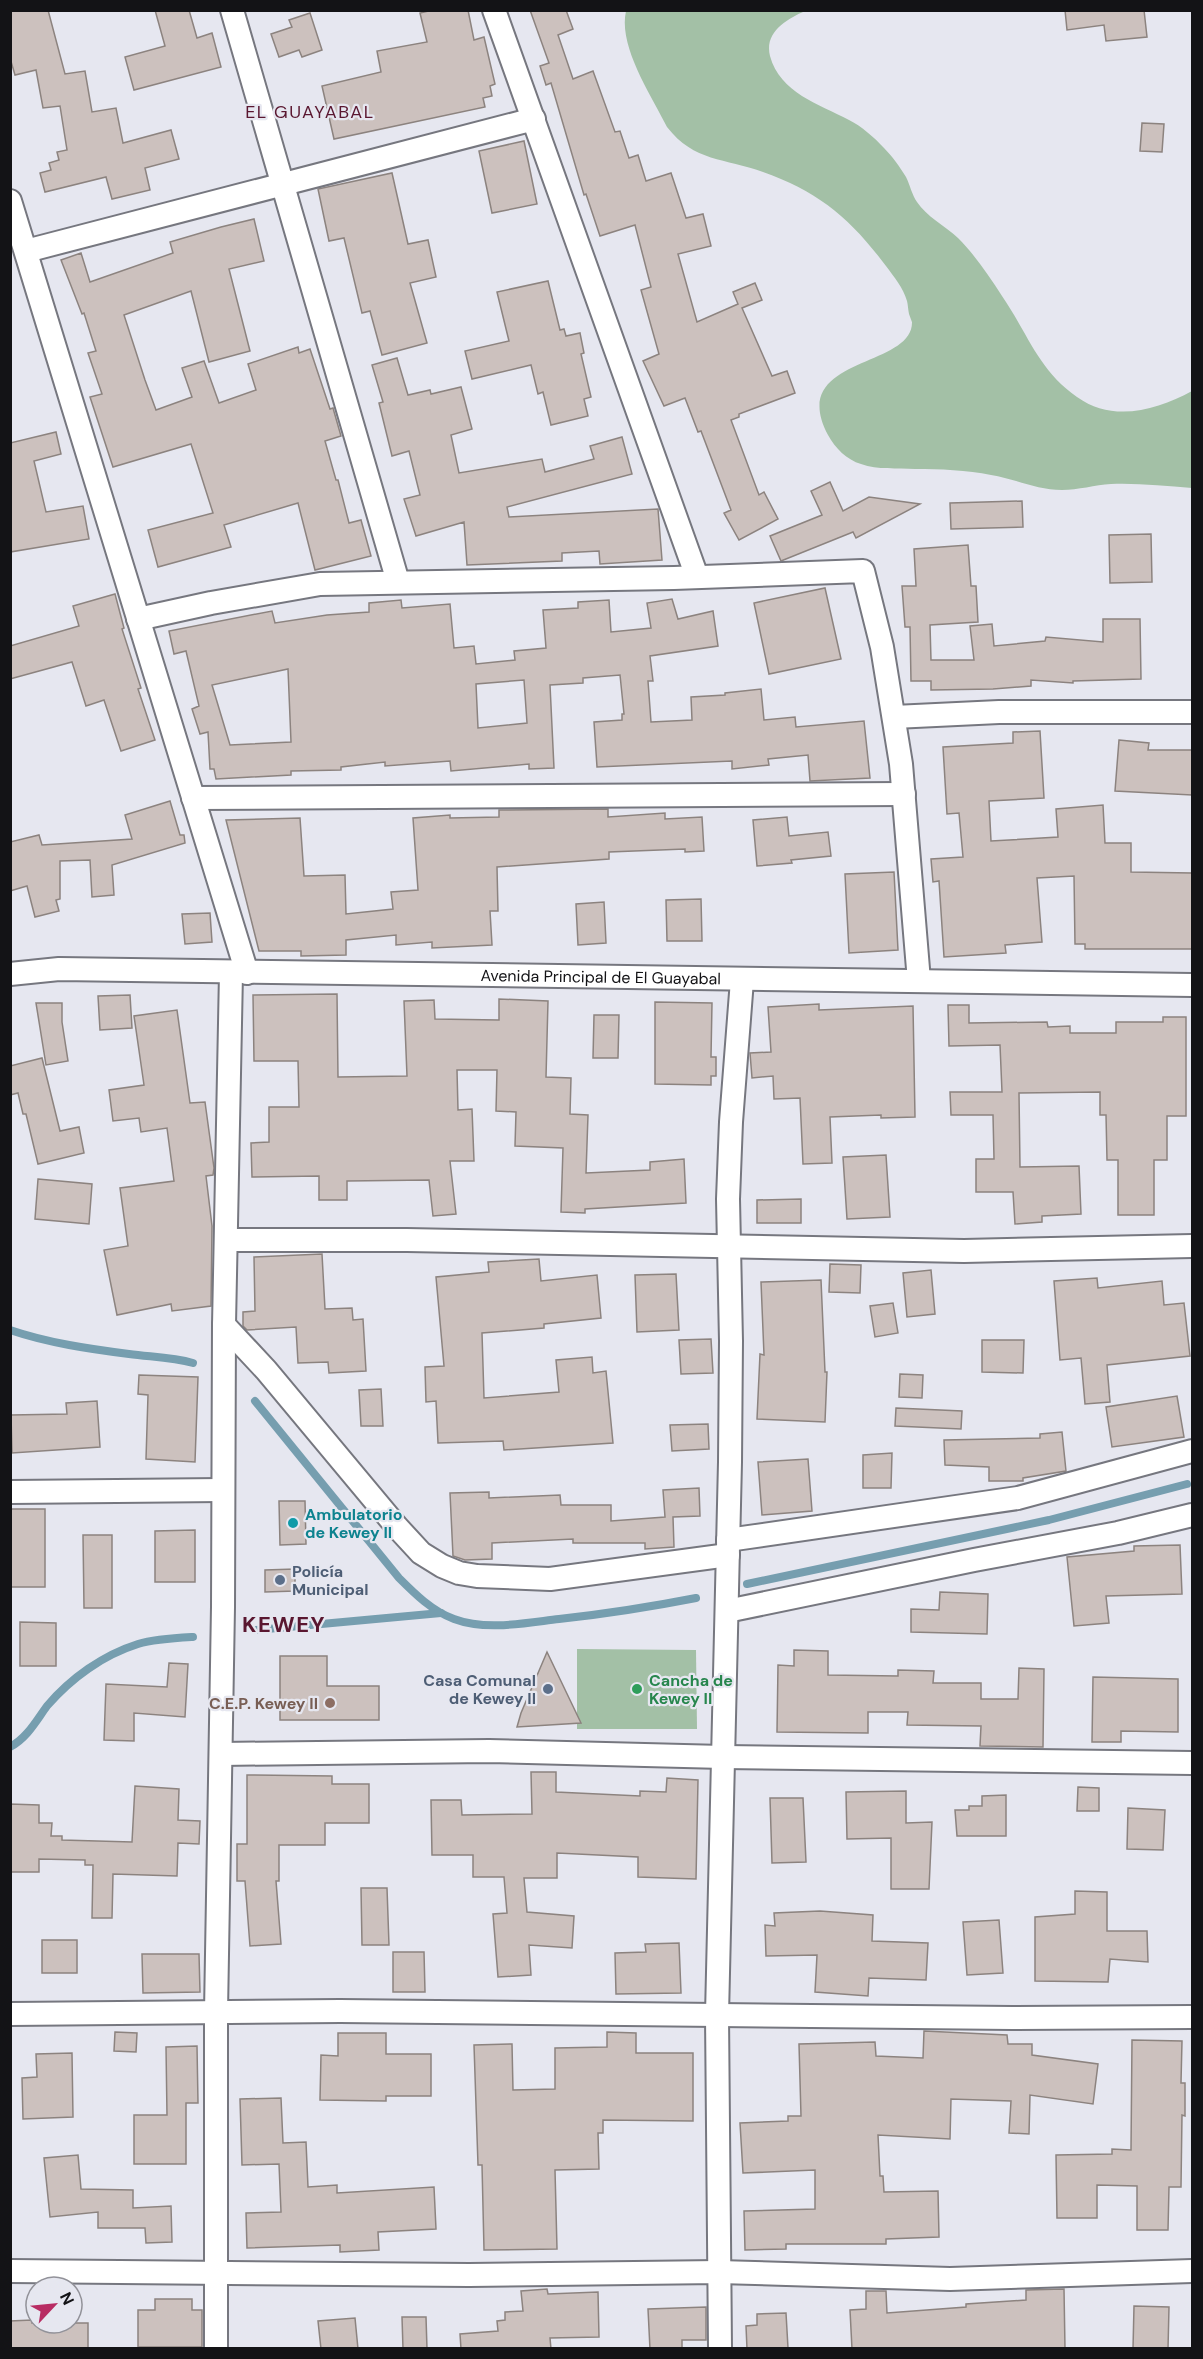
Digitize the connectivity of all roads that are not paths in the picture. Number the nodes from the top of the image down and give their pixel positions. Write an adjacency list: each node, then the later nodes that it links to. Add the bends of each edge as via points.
1 (232, 10): 4 (street)
2 (494, 10): 3 (street)
3 (534, 119): 4 (street); 7 (street)
4 (283, 184): 6 (street); 8 (street)
5 (10, 201): 6 (street)
6 (26, 251): 9 (street)
7 (697, 577): 8 (street); 11 (street, via 863,571 882,646)
8 (398, 582): 9 (street, via 320,585)
9 (138, 619): 13 (street)
10 (1192, 712): 11 (street, via 999,712)
11 (894, 717): 12 (street)
12 (903, 794): 13 (street); 17 (street)
13 (193, 798): 14 (street)
14 (239, 973): 15 (street, Avenida Principal de El Guayabal, via 59,969); 16 (street, Avenida Principal de El Guayabal); 19 (street)
15 (10, 974)
16 (742, 980): 17 (street, Avenida Principal de El Guayabal); 20 (street, via 731,1122)
17 (919, 981): 18 (street, Avenida Principal de El Guayabal)
18 (1192, 985)
19 (226, 1240): 20 (street); 22 (street)
20 (729, 1246): 21 (street, via 964,1251); 27 (street)
21 (1192, 1246)
22 (224, 1325): 24 (street); 27 (street, via 397,1527 421,1553 442,1566 477,1576 550,1579)
23 (1192, 1451): 27 (street, via 1018,1497)
24 (222, 1490): 25 (street); 29 (street)
25 (10, 1492)
26 (1192, 1515): 28 (street)
27 (728, 1548): 28 (street)
28 (727, 1611): 30 (street)
29 (221, 1754): 30 (street, via 489,1751); 32 (street)
30 (723, 1757): 31 (street); 34 (street)
31 (1192, 1763)
32 (216, 2012): 33 (street); 34 (street); 38 (street)
33 (10, 2014)
34 (717, 2015): 35 (street); 39 (street)
35 (1192, 2017)
36 (10, 2271): 38 (street)
37 (1192, 2271): 39 (street, via 950,2279)
38 (216, 2272): 39 (street); 40 (street)
39 (720, 2272): 41 (street)
40 (216, 2349)
41 (720, 2349)

